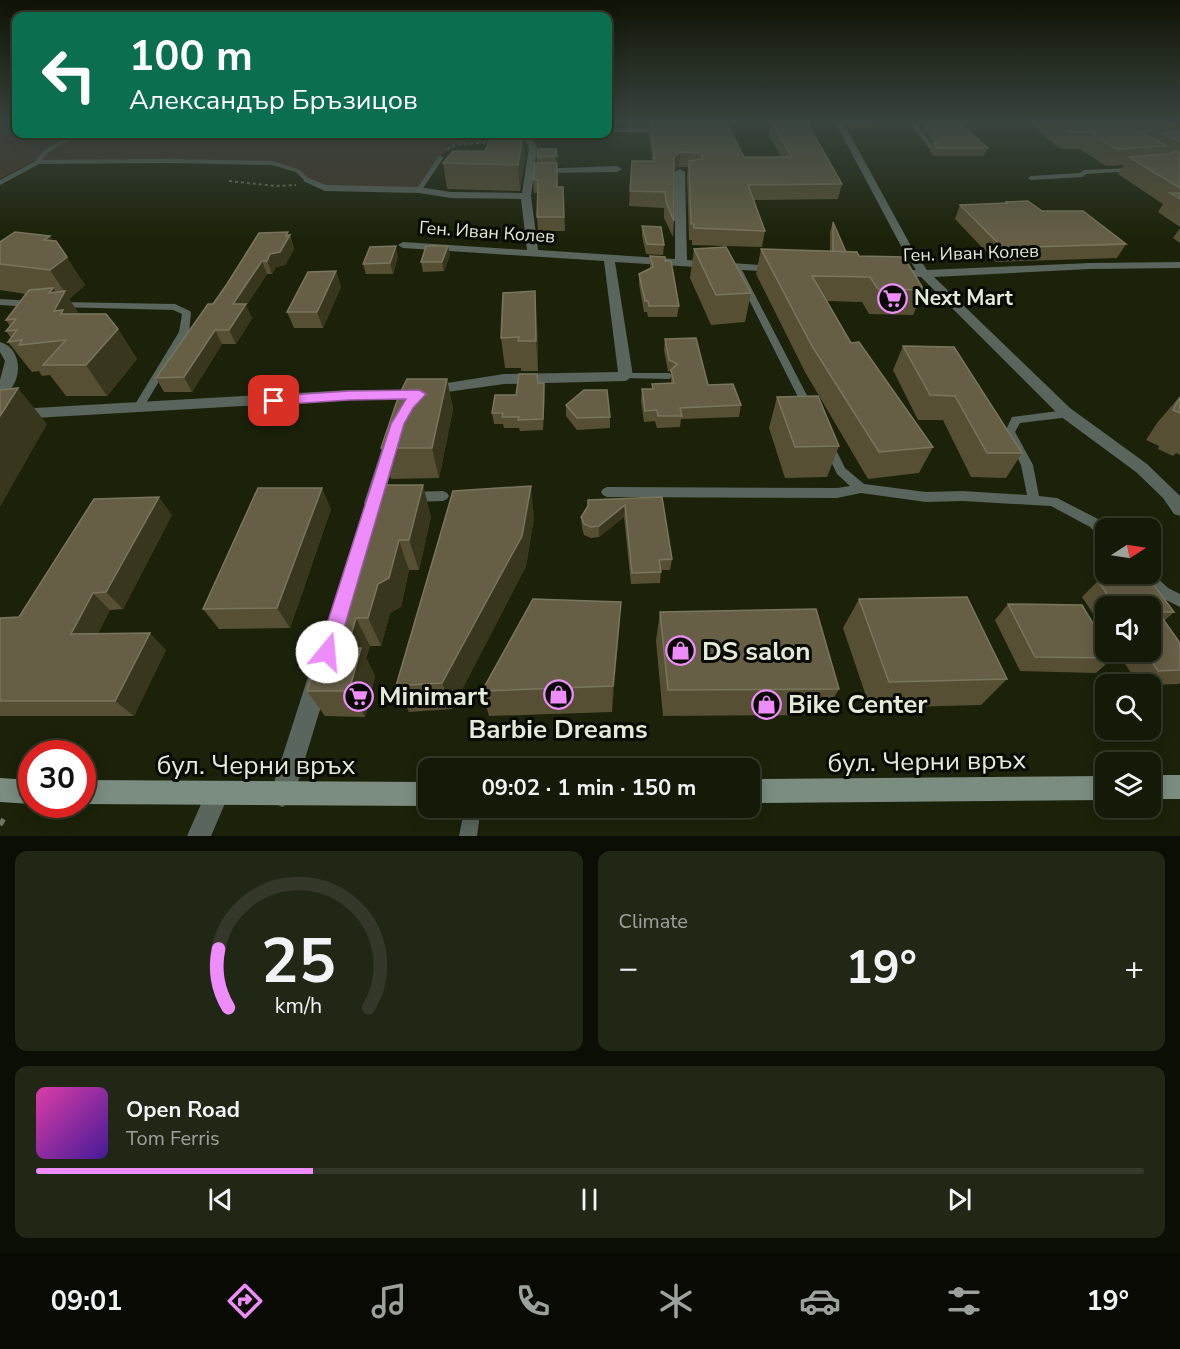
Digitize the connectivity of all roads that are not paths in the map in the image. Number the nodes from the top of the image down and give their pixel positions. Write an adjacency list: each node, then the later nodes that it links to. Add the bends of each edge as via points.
1 (166, 161): 6 (lane)
2 (169, 161): 12 (lane, via 272,163 298,171)
3 (438, 161): 14 (lane)
4 (532, 161): 9 (street)
5 (860, 161): 24 (street)
6 (38, 162): 13 (lane)
7 (617, 169): 9 (street)
8 (1141, 170): 11 (lane)
9 (531, 171): 15 (street)
10 (684, 172): 19 (street)
11 (1031, 178)
12 (308, 181): 14 (street, via 325,188)
13 (0, 183)
14 (419, 190): 15 (street, via 451,195)
15 (526, 196): 17 (street)
16 (403, 245): 17 (street, Ген. Иван Колев)
17 (533, 253): 18 (street, Ген. Иван Колев)
18 (609, 259): 19 (street, Ген. Иван Колев); 29 (street)
19 (681, 262): 21 (street, Ген. Иван Колев)
20 (1180, 265): 24 (street, Ген. Иван Колев)
21 (737, 268): 22 (street, Ген. Иван Колев); 36 (lane)
22 (784, 269)
23 (877, 272): 24 (street, Ген. Иван Колев)
24 (924, 274): 34 (street)
25 (0, 302): 26 (lane)
26 (39, 304)
27 (50, 304): 33 (lane, via 176,307 187,313 184,332)
28 (0, 346): 31 (street, via 11,355 13,363)
29 (626, 376): 30 (lane); 32 (street, via 487,381)
30 (669, 376)
31 (0, 391)
32 (419, 394): 33 (street); 41 (street, via 407,405 400,420)
33 (139, 406): 35 (street)
34 (1066, 414): 42 (lane, via 1016,420 1010,432 1027,465); 43 (street, via 1152,476)
35 (0, 415)
36 (815, 420)
37 (825, 441): 38 (lane, via 841,471)
38 (861, 488): 39 (lane, via 837,493); 42 (lane, via 926,496)
39 (607, 492)
40 (443, 496): 41 (lane)
41 (386, 497): 44 (street)
42 (1034, 500): 45 (lane, via 1053,501)
43 (1180, 509)
44 (368, 519)
45 (1095, 524)
46 (1155, 584): 47 (lane)
47 (1180, 601)
48 (324, 663): 58 (street)
49 (1161, 787): 50 (main road)
50 (1180, 787)
51 (1095, 788): 54 (main road, бул. Черни връх)
52 (0, 790): 53 (main road)
53 (18, 791)
54 (760, 791)
55 (96, 792): 56 (main road, бул. Черни връх)
56 (217, 794): 58 (main road, бул. Черни връх); 60 (street)
57 (418, 794): 58 (main road, бул. Черни връх)
58 (282, 795)
59 (471, 818): 61 (lane)
60 (199, 836)
61 (468, 836)

